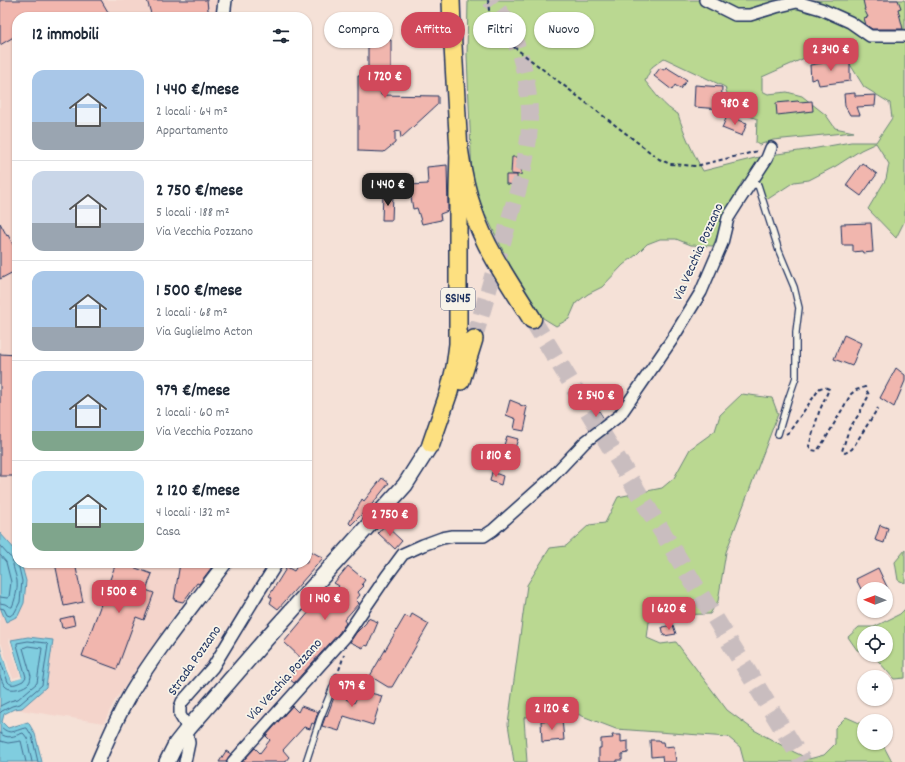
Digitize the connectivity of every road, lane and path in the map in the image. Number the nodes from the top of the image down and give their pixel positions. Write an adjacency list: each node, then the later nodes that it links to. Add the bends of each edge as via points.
1 (225, 0): 5 (street)
2 (451, 0): 8 (main road, SS145)
3 (488, 0): 7 (path, via 490,20 510,44 659,159 670,164 696,166)
4 (705, 0): 6 (street, via 735,15 750,15 797,2 850,22 870,36)
5 (224, 12)
6 (905, 36)
7 (771, 148): 9 (street, Via Vecchia Pozzano)
8 (459, 151): 10 (highway, via 468,195 481,232); 14 (main road, SS145, via 458,344 449,392)
9 (749, 185): 13 (lane, via 758,185 799,308 796,377); 22 (street, Via Vecchia Pozzano, via 728,218 722,243 701,292 620,415 585,442 549,480 484,536 442,538 403,554 345,637)
10 (532, 319)
11 (474, 339): 14 (main road, SS145, via 452,406)
12 (878, 408): 13 (path, via 852,449 845,453 842,451 845,439 869,395 865,387 851,394 817,451 809,446 829,389 820,388 789,432 785,436)
13 (778, 434)
14 (430, 444): 18 (main road, SS145, via 405,485)
15 (221, 568): 19 (street, via 157,654 131,694)
16 (274, 568): 18 (street, Strada Pozzano, via 213,667 182,702 180,715)
17 (337, 677): 23 (lane)
18 (187, 730): 20 (main road, SS145); 21 (street, Strada Pozzano, via 189,743)
19 (98, 762)
20 (166, 762)
21 (185, 762)
22 (233, 762)
23 (306, 762)

